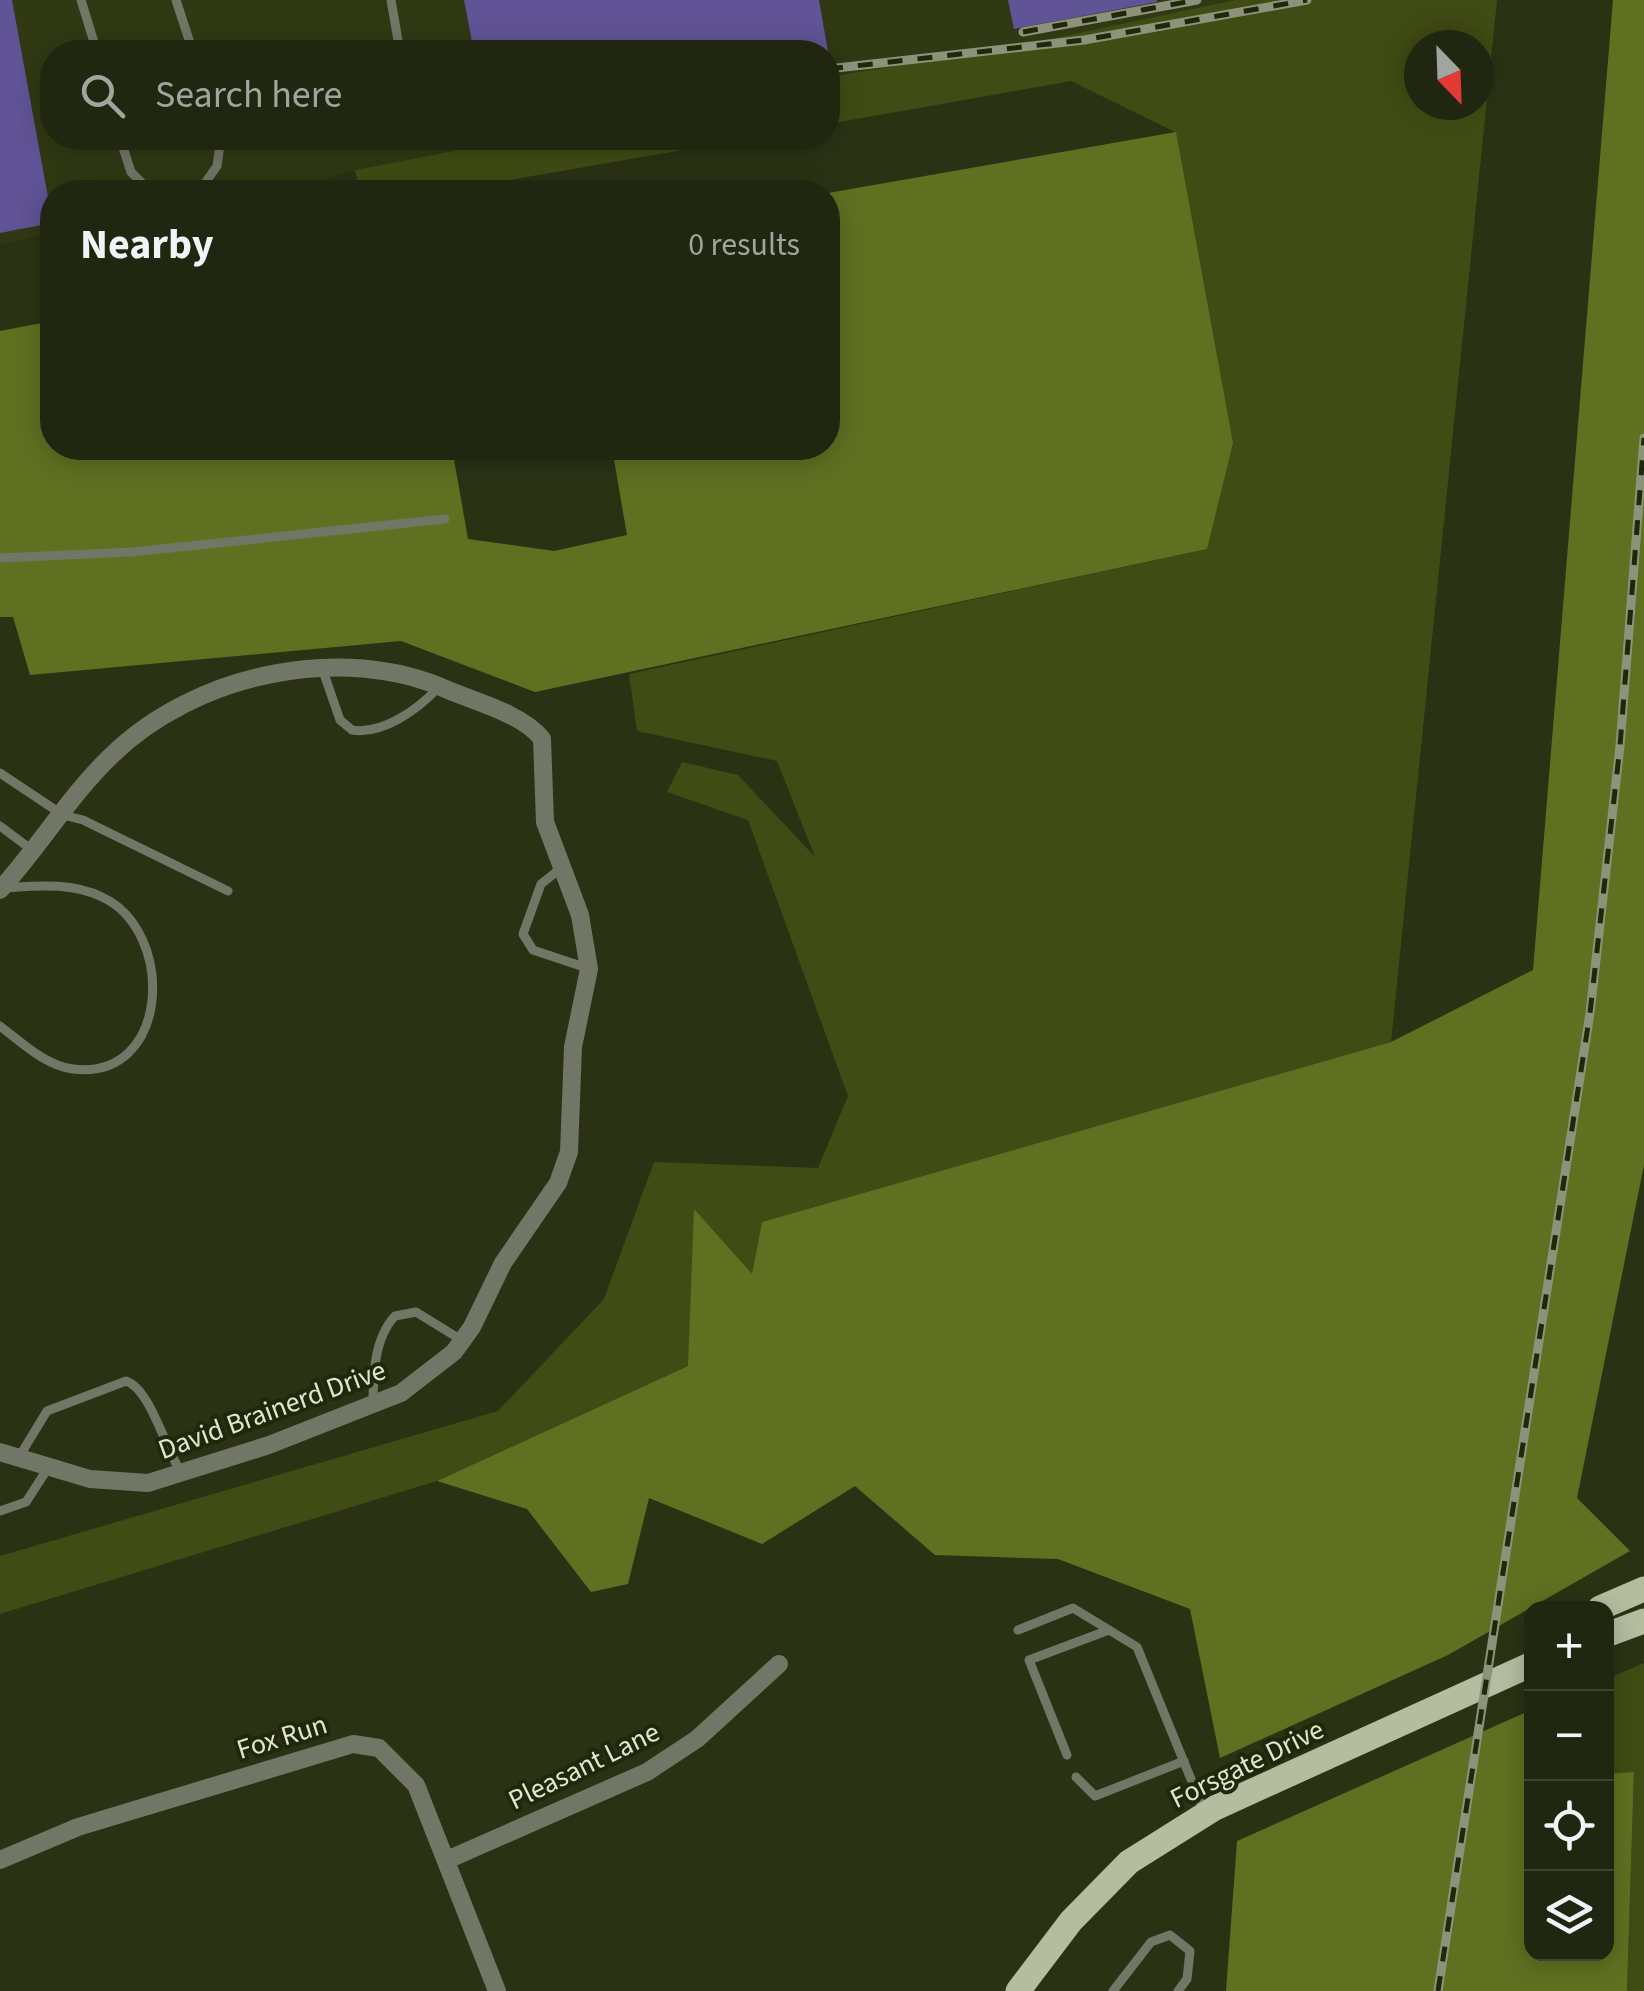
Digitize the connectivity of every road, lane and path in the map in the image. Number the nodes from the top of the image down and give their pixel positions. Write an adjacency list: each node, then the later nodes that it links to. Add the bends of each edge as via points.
1 (81, 0): 4 (lane)
2 (176, 0): 5 (lane)
3 (391, 0): 6 (lane)
4 (93, 40)
5 (189, 40)
6 (398, 40)
7 (124, 150): 9 (lane)
8 (220, 150): 10 (lane)
9 (139, 180)
10 (207, 180)
11 (445, 519): 12 (lane, via 132,552)
12 (0, 558)
13 (322, 668): 14 (street, David Brainerd Drive, via 405,674); 14 (lane, via 340,720 352,730 372,729 414,710); 16 (street, David Brainerd Drive, via 250,680 177,709 115,752)
14 (440, 686): 19 (street, David Brainerd Drive, via 524,724 542,739 545,822)
15 (0, 774): 16 (lane)
16 (63, 815): 18 (street, David Brainerd Drive); 21 (lane)
17 (0, 826): 18 (lane)
18 (32, 850): 20 (street, David Brainerd Drive)
19 (560, 869): 22 (street, David Brainerd Drive, via 580,915); 22 (lane, via 541,884 523,934 538,952)
20 (1, 889): 23 (lane, via 64,886 116,905 144,942 154,996 137,1042 98,1067 61,1066)
21 (228, 891)
22 (589, 969): 24 (street, David Brainerd Drive, via 573,1046 564,1168)
23 (0, 1026)
24 (462, 1341): 25 (street, David Brainerd Drive, via 420,1382); 25 (lane, via 416,1312 395,1316 373,1370)
25 (372, 1405): 28 (street, David Brainerd Drive)
26 (9, 1454): 27 (street, David Brainerd Drive); 28 (lane, via 47,1410 126,1381 144,1394)
27 (48, 1468): 28 (street, David Brainerd Drive, via 122,1483); 29 (lane, via 26,1502)
28 (182, 1474)
29 (0, 1511)
30 (1644, 1589): 31 (main road)
31 (1614, 1602)
32 (1644, 1620): 35 (main road)
33 (1018, 1630): 34 (lane, via 1073,1608)
34 (1110, 1630): 40 (lane, via 1029,1660); 41 (lane, via 1137,1646)
35 (1614, 1632)
36 (1524, 1656): 39 (main road, Forsgate Drive)
37 (779, 1664): 45 (street, Pleasant Lane, via 697,1739 647,1772)
38 (1524, 1667): 39 (main road, Forsgate Drive)
39 (1496, 1678): 43 (main road, Forsgate Drive)
40 (1067, 1756)
41 (1184, 1761): 42 (lane, via 1095,1796); 43 (lane)
42 (1076, 1777)
43 (1206, 1814): 47 (main road, Forsgate Drive, via 1130,1862 1071,1921)
44 (0, 1860): 45 (street, Fox Run, via 78,1827 352,1744 379,1748 416,1784)
45 (447, 1860): 46 (street, Fox Run)
46 (497, 1991)
47 (1018, 1991)
48 (1113, 1991): 49 (lane, via 1150,1942 1170,1935 1190,1951 1187,1979)
49 (1178, 1991)

